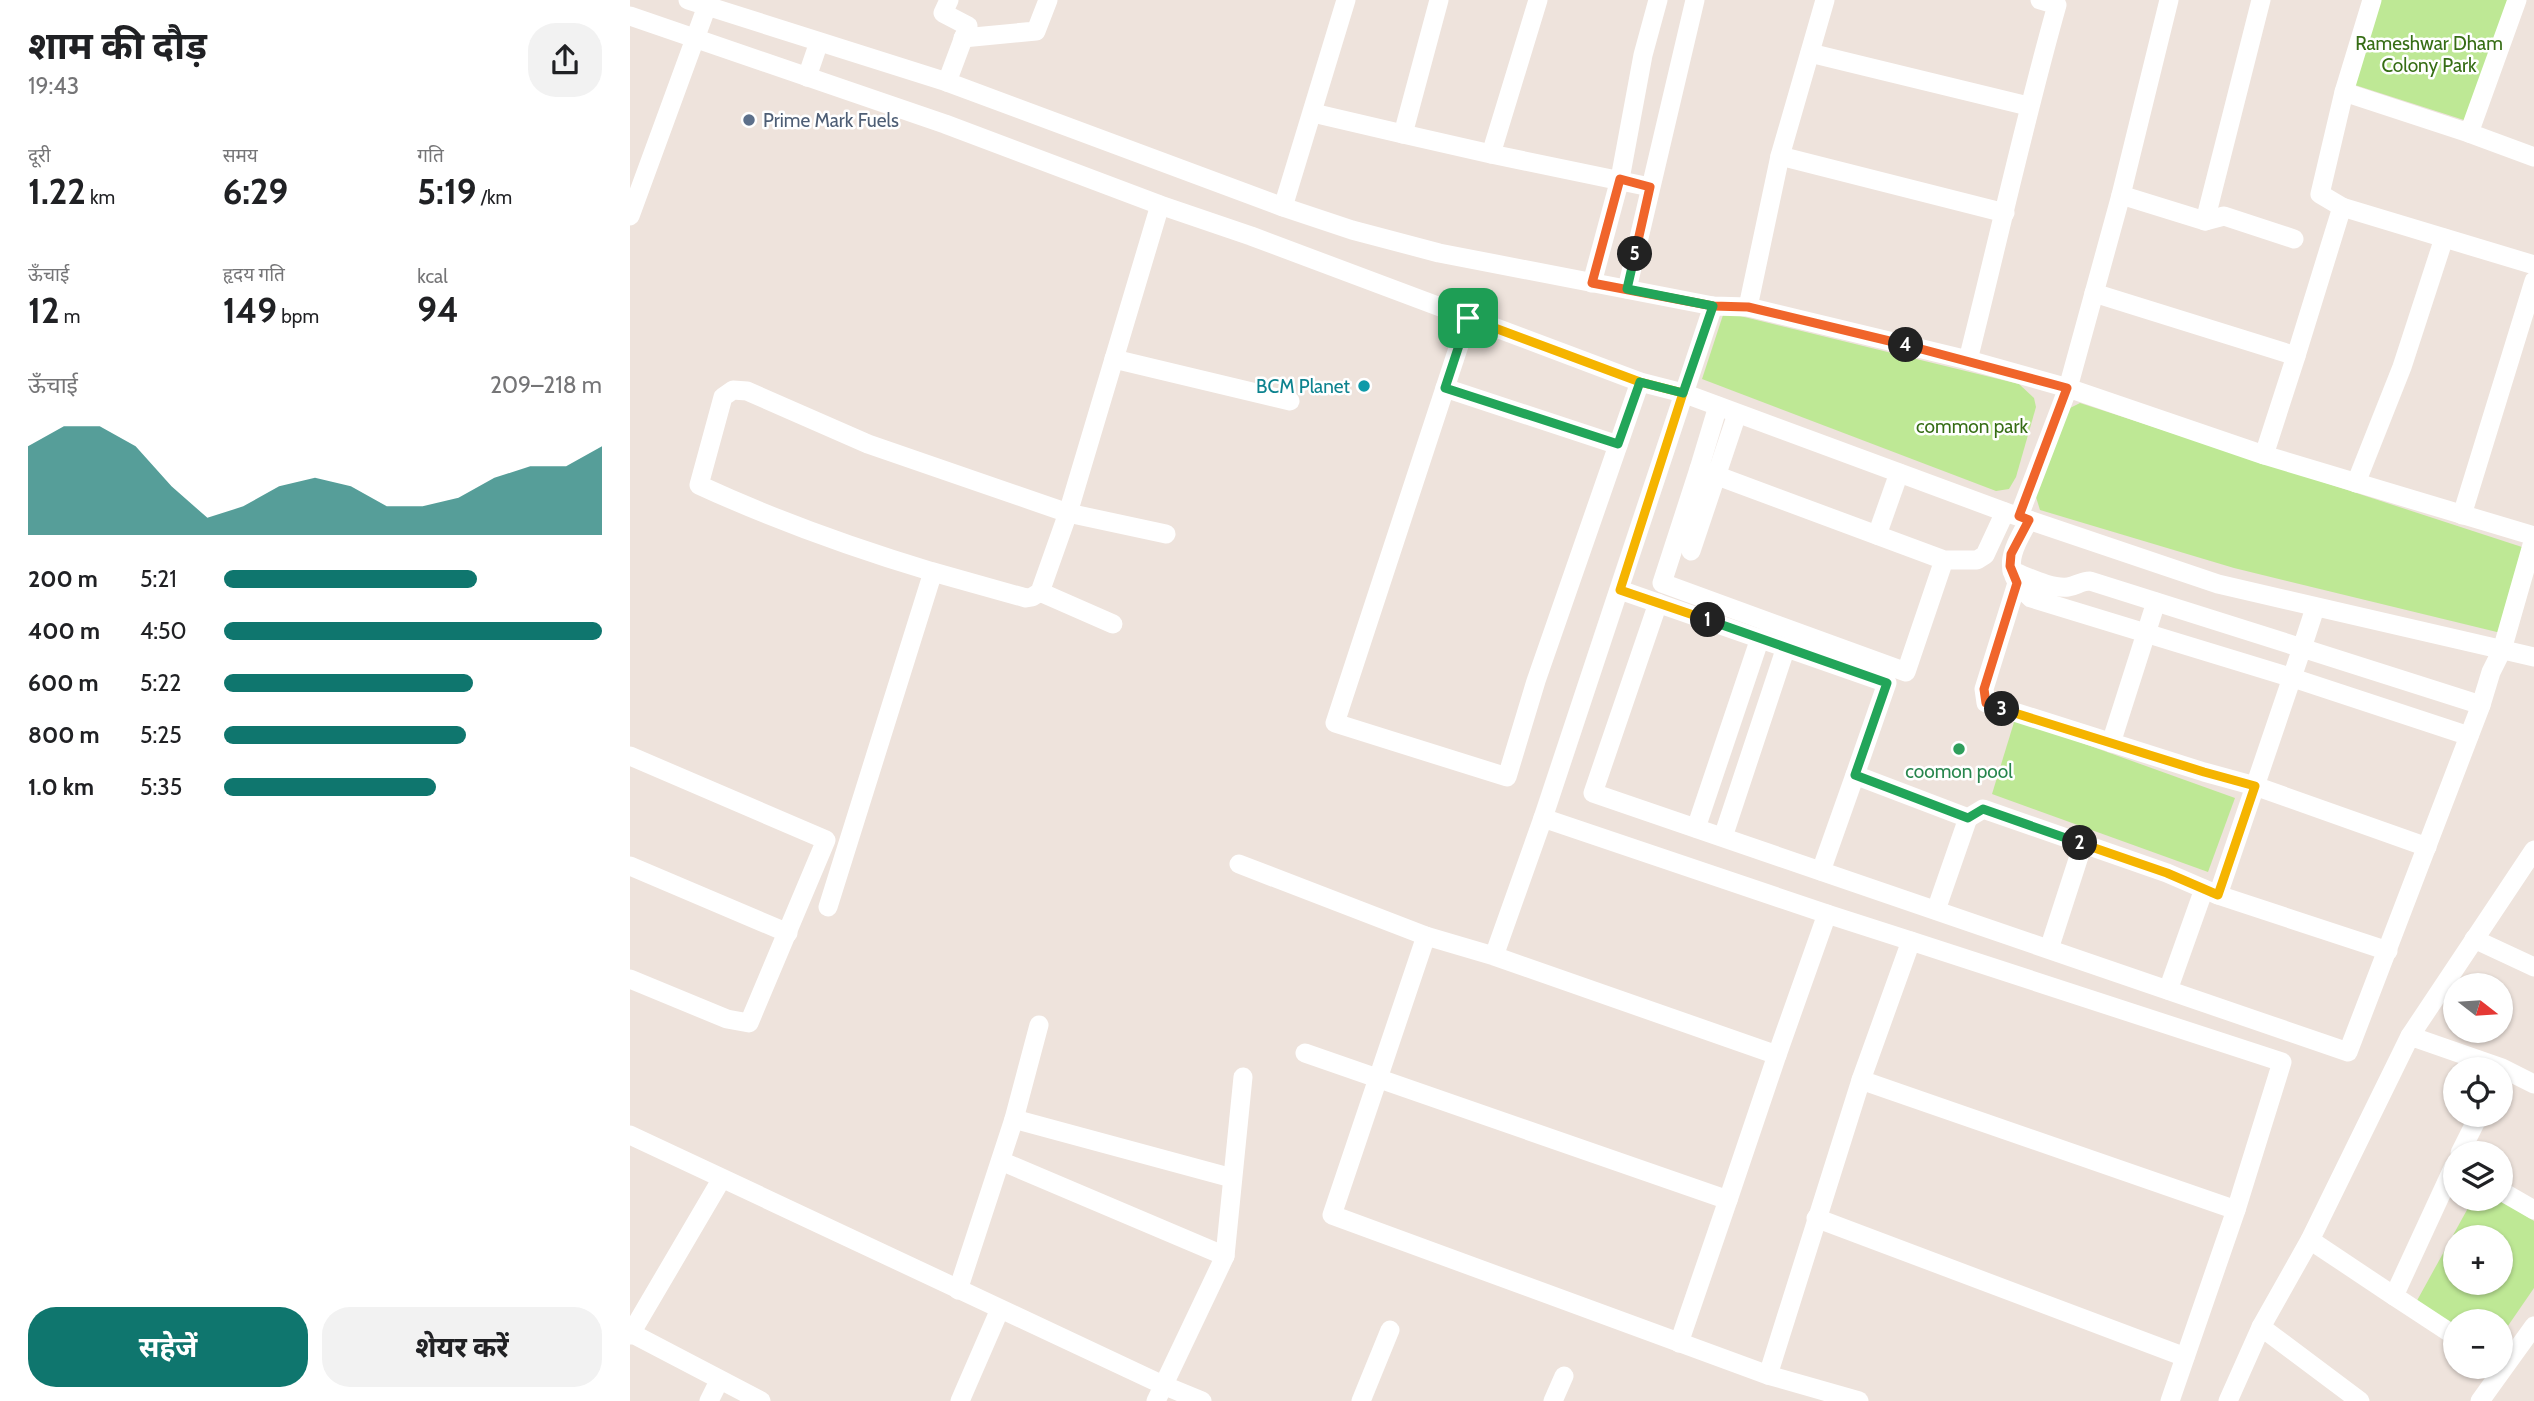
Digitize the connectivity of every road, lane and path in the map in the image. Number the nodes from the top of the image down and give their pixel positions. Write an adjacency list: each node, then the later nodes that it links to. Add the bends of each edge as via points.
1 (949, 0): 16 (street, via 943,13 968,26)
2 (1048, 0): 16 (street, via 1035,32)
3 (1346, 0): 24 (street)
4 (1439, 0): 26 (street)
5 (1538, 0): 27 (street)
6 (1658, 0): 30 (street)
7 (1695, 0): 31 (street)
8 (1825, 0): 19 (street)
9 (2040, 0): 23 (street, via 2057,5)
10 (2169, 0): 32 (street)
11 (2261, 0): 38 (street)
12 (2372, 0): 22 (street)
13 (2516, 0): 25 (street)
14 (698, 3): 17 (street); 18 (street)
15 (630, 16): 17 (street)
16 (963, 38): 21 (street)
17 (695, 39): 20 (street); 37 (street)
18 (819, 42): 20 (street); 21 (street)
19 (1810, 53): 23 (street); 28 (street)
20 (807, 77): 33 (street)
21 (947, 82): 34 (street)
22 (2344, 92): 25 (street); 35 (street, via 2319,194)
23 (2028, 106): 36 (street)
24 (1313, 113): 26 (street); 34 (street)
25 (2469, 133): 29 (street)
26 (1403, 134): 27 (street)
27 (1491, 154): 30 (street)
28 (1780, 156): 36 (street); 47 (street)
29 (2534, 157)
30 (1620, 179): 31 (street); 43 (street)
31 (1650, 187): 44 (street)
32 (2120, 195): 38 (street); 45 (street)
33 (1160, 205): 48 (street); 50 (street)
34 (1283, 207): 43 (street, via 1439,253)
35 (2342, 207): 39 (street); 49 (street)
36 (2005, 213): 51 (street)
37 (630, 216)
38 (2205, 221): 40 (street, via 2224,216)
39 (2444, 238): 41 (street); 63 (street, via 2402,367)
40 (2294, 239)
41 (2534, 265)
42 (2534, 281): 65 (street)
43 (1592, 283): 44 (street)
44 (1627, 289): 46 (street)
45 (2094, 293): 49 (street); 54 (street)
46 (1713, 306): 47 (street); 55 (street)
47 (1748, 307): 51 (street)
48 (1468, 318): 52 (street); 53 (street)
49 (2296, 356): 60 (street)
50 (1114, 359): 56 (street); 64 (street)
51 (1968, 360): 54 (street)
52 (1640, 382): 55 (street); 59 (street)
53 (1445, 388): 59 (street); 59 (street, via 1335,723 1507,777)
54 (2067, 388): 60 (street); 66 (street)
55 (1683, 393): 57 (street); 74 (street)
56 (1290, 401)
57 (1718, 406): 58 (street); 61 (street)
58 (1737, 414): 61 (street); 62 (street)
59 (1618, 444)
60 (2264, 455): 63 (street)
61 (1708, 473): 68 (street); 70 (street); 71 (street, via 1662,583 1906,672)
62 (1899, 473): 66 (street); 68 (street)
63 (2356, 483): 65 (street)
64 (1068, 513): 67 (street); 72 (street, via 868,444 747,391 733,390 723,397 699,485 766,516); 75 (street)
65 (2462, 514): 69 (street)
66 (2018, 516): 71 (street, via 1977,560); 73 (street, via 2010,566); 78 (street, via 2218,584)
67 (1166, 534)
68 (1877, 535): 71 (street)
69 (2534, 537): 84 (street)
70 (1691, 551)
71 (1944, 560)
72 (933, 572): 75 (street, via 1026,598); 104 (street)
73 (2015, 577): 76 (street, via 2070,587 2090,581); 80 (street, via 2031,598); 89 (street, via 1984,689 1986,703)
74 (1620, 590): 77 (street); 93 (street)
75 (1040, 592): 79 (street)
76 (2156, 602): 80 (street); 83 (street)
77 (1658, 603): 81 (street); 95 (street, via 1593,793)
78 (2315, 608): 83 (street); 84 (street)
79 (1113, 624)
80 (2146, 633): 86 (street); 89 (street)
81 (1760, 638): 82 (street); 95 (street)
82 (1786, 647): 91 (street, via 1887,683); 96 (street)
83 (2302, 648): 86 (street); 87 (street)
84 (2502, 650): 85 (street); 87 (street)
85 (2534, 657)
86 (2293, 678): 88 (street); 92 (street)
87 (2481, 705): 88 (street)
88 (2469, 736): 98 (street)
89 (2111, 743): 92 (street)
90 (630, 756): 107 (street, via 826,840)
91 (1855, 775): 94 (street); 102 (street)
92 (2255, 786): 98 (street); 103 (street)
93 (1543, 818): 106 (street); 113 (street)
94 (1968, 818): 97 (street, via 1983,809); 105 (street)
95 (1696, 828): 96 (street)
96 (1723, 837): 102 (street)
97 (2083, 844): 103 (street); 111 (street)
98 (2427, 847): 112 (street)
99 (2534, 850): 109 (street)
100 (1239, 864): 108 (street)
101 (630, 866): 107 (street)
102 (1821, 871): 105 (street)
103 (2211, 892): 112 (street); 116 (street)
104 (828, 907)
105 (1936, 910): 111 (street)
106 (1827, 914): 110 (street); 120 (street)
107 (788, 933): 115 (street, via 749,1023 727,1019)
108 (1426, 936): 113 (street); 124 (street)
109 (2474, 939): 114 (street); 118 (street)
110 (1911, 941): 125 (street); 135 (street, via 2282,1062)
111 (2049, 949): 116 (street)
112 (2388, 951): 116 (street, via 2348,1052)
113 (1494, 956): 120 (street)
114 (2534, 967)
115 (630, 979)
116 (2168, 990)
117 (1038, 1025): 127 (street)
118 (2410, 1035): 121 (street); 138 (street)
119 (1305, 1054): 124 (street)
120 (1777, 1055): 134 (street)
121 (2468, 1057)
122 (2513, 1075): 126 (street)
123 (1243, 1077): 130 (street)
124 (1378, 1077): 134 (street); 148 (street, via 1332,1215)
125 (1861, 1080): 135 (street); 137 (street)
126 (2534, 1084)
127 (1014, 1119): 129 (street); 130 (street)
128 (630, 1135): 131 (street)
129 (1001, 1161): 139 (street); 140 (street)
130 (1232, 1178): 139 (street)
131 (721, 1180): 140 (street); 147 (street)
132 (2443, 1190): 141 (street)
133 (2513, 1198): 136 (street)
134 (1728, 1200): 148 (street)
135 (2236, 1210): 150 (street)
136 (2534, 1210)
137 (1816, 1218): 150 (street); 151 (street)
138 (2310, 1240): 141 (street); 144 (street)
139 (1225, 1256): 155 (street)
140 (958, 1290): 142 (street)
141 (2394, 1296): 145 (street)
142 (1000, 1309): 155 (street); 159 (street)
143 (2534, 1326): 149 (street)
144 (2262, 1327): 164 (street); 165 (street)
145 (2443, 1328)
146 (1390, 1330): 161 (street)
147 (630, 1334): 154 (street)
148 (1679, 1343): 151 (street)
149 (2513, 1354)
150 (2185, 1357): 156 (street)
151 (1768, 1375): 163 (street)
152 (1564, 1376): 162 (street)
153 (2495, 1379): 166 (street)
154 (719, 1381): 157 (street); 158 (street)
155 (1160, 1393): 160 (street)
156 (2182, 1400)
157 (709, 1401)
158 (761, 1401)
159 (960, 1401)
160 (1202, 1401)
161 (1361, 1401)
162 (1553, 1401)
163 (1859, 1401)
164 (2228, 1401)
165 (2360, 1401)
166 (2480, 1401)

